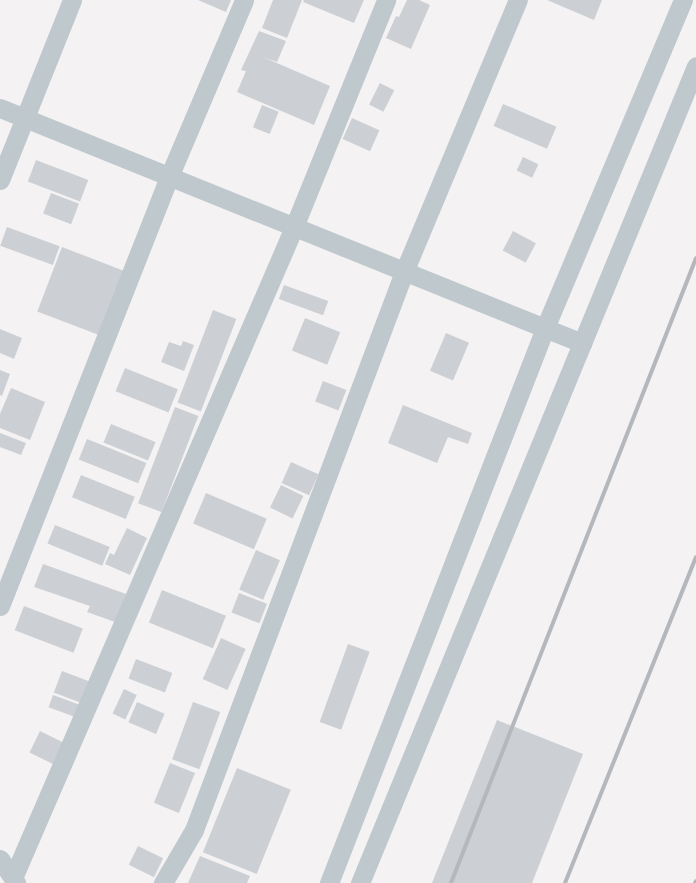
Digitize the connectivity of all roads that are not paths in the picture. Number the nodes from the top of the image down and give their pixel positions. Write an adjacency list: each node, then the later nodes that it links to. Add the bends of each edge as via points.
1 (72, 0): 8 (street)
2 (244, 0): 9 (street)
3 (386, 0): 11 (street)
4 (518, 0): 12 (street)
5 (683, 0): 13 (street)
6 (696, 66): 14 (street)
7 (0, 108): 8 (street)
8 (24, 118): 9 (street); 10 (street)
9 (169, 177): 11 (street); 15 (street)
10 (0, 180)
11 (294, 227): 12 (street); 18 (street)
12 (404, 272): 13 (street); 19 (street, via 194,830)
13 (545, 328): 14 (street); 20 (street)
14 (582, 343): 21 (street)
15 (4, 582): 16 (street)
16 (0, 606)
17 (0, 859): 18 (street)
18 (15, 880)
19 (163, 883)
20 (329, 883)
21 (360, 883)

